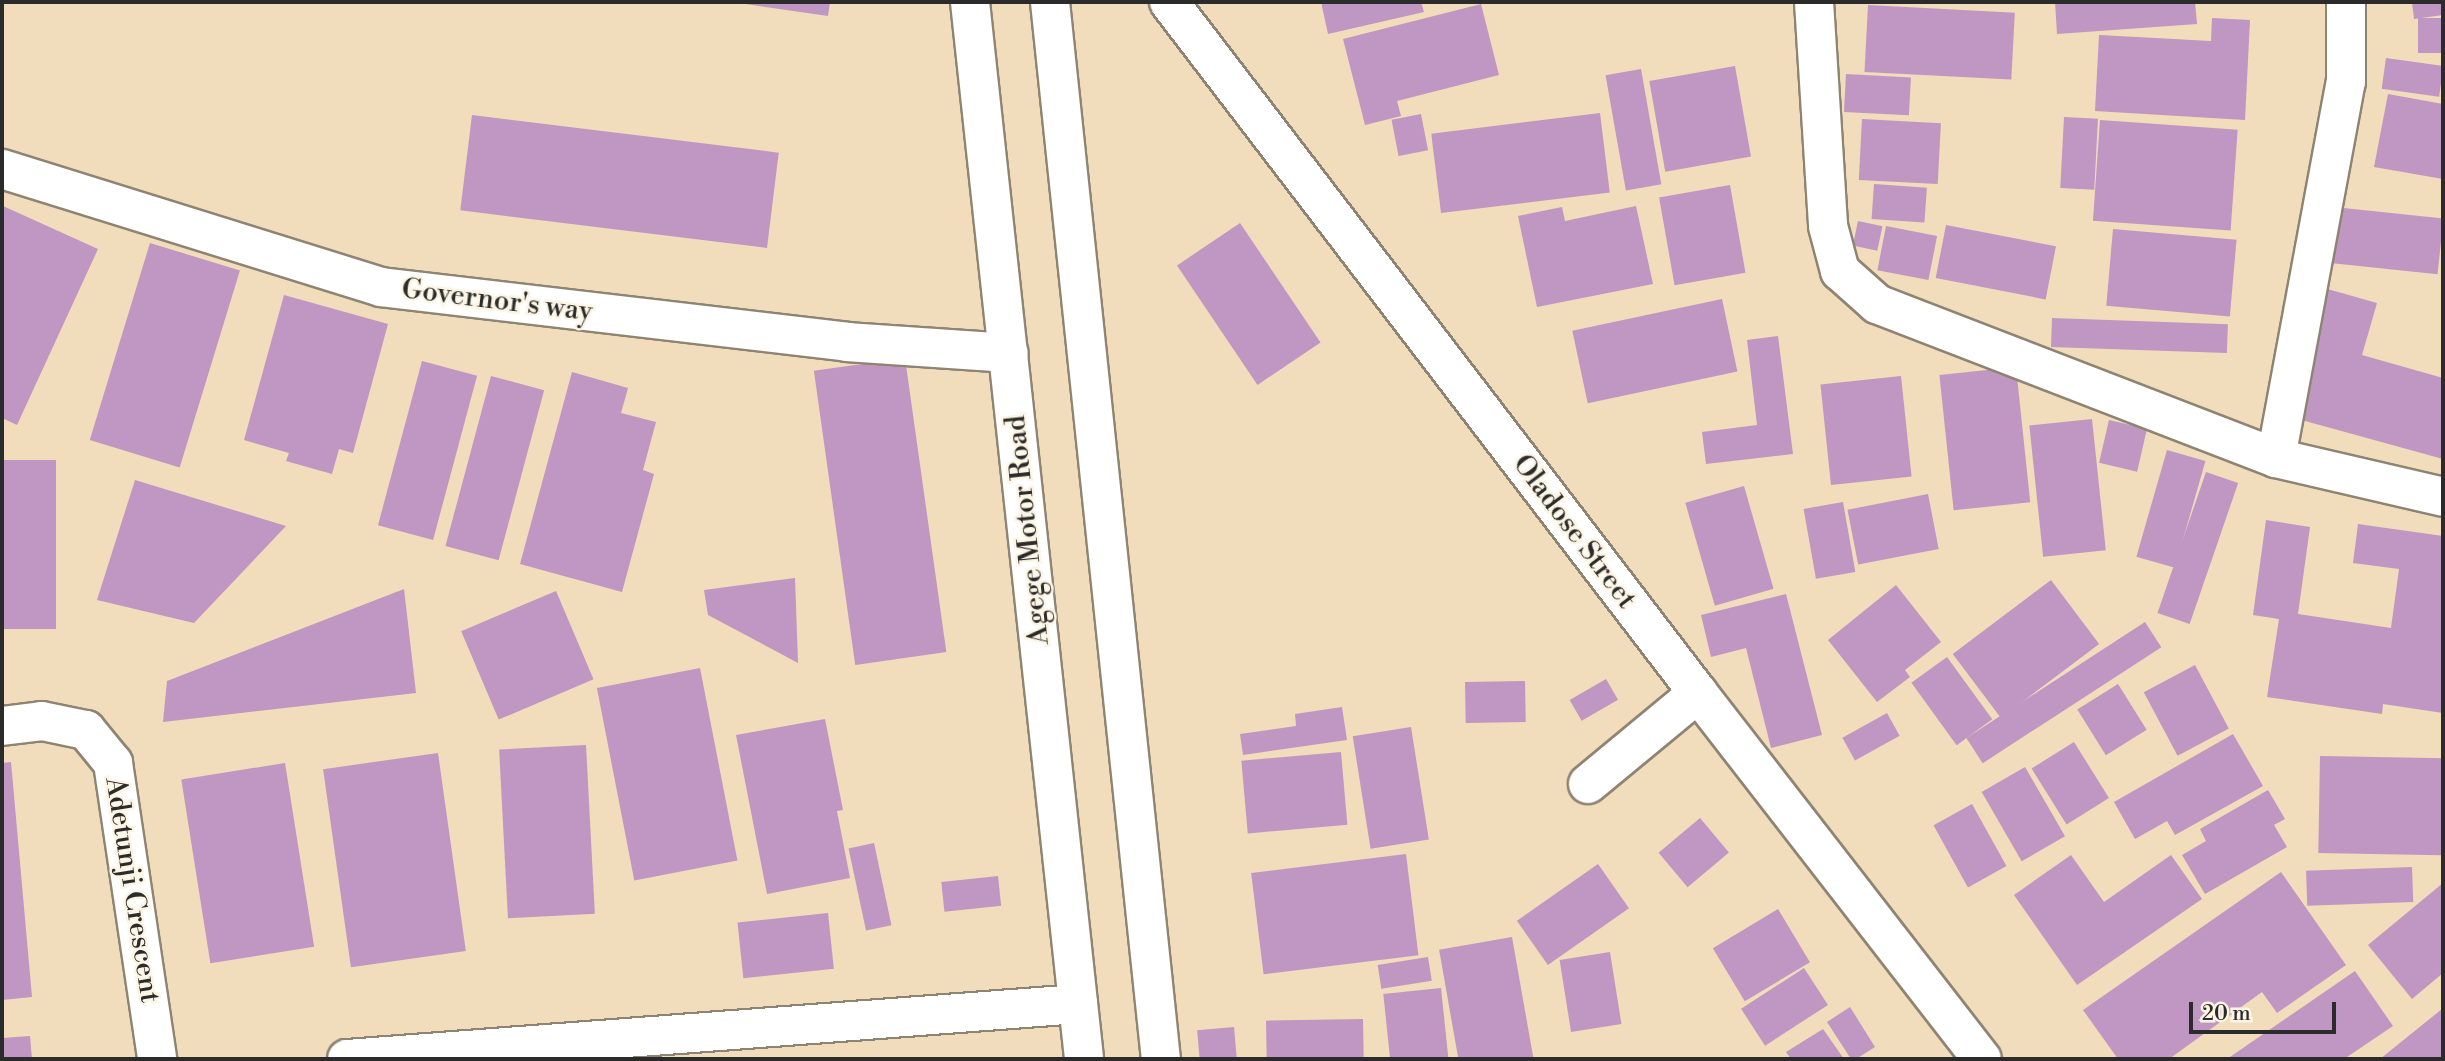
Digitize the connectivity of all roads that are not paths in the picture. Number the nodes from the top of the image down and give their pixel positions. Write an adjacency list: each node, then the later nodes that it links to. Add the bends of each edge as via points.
1 (970, 2): 7 (street, Agege Motor Road)
2 (1051, 2): 17 (street)
3 (1169, 2): 10 (street, Oladose Street)
4 (1814, 2): 8 (street, via 1828,226 1840,271 1877,304)
5 (2346, 2): 8 (street, via 2346,82)
6 (2, 169): 7 (street, Governor's way, via 382,287 847,342)
7 (1009, 353): 13 (street, Agege Motor Road)
8 (2276, 458): 9 (street)
9 (2443, 497)
10 (1698, 694): 12 (street); 18 (street, Oladose Street)
11 (2, 726): 14 (street, Adetunji Crescent, via 42,721 86,730 113,763)
12 (1588, 783)
13 (1077, 1004): 15 (street); 16 (street, Agege Motor Road)
14 (157, 1059)
15 (347, 1059)
16 (1084, 1059)
17 (1161, 1059)
18 (1982, 1059)

